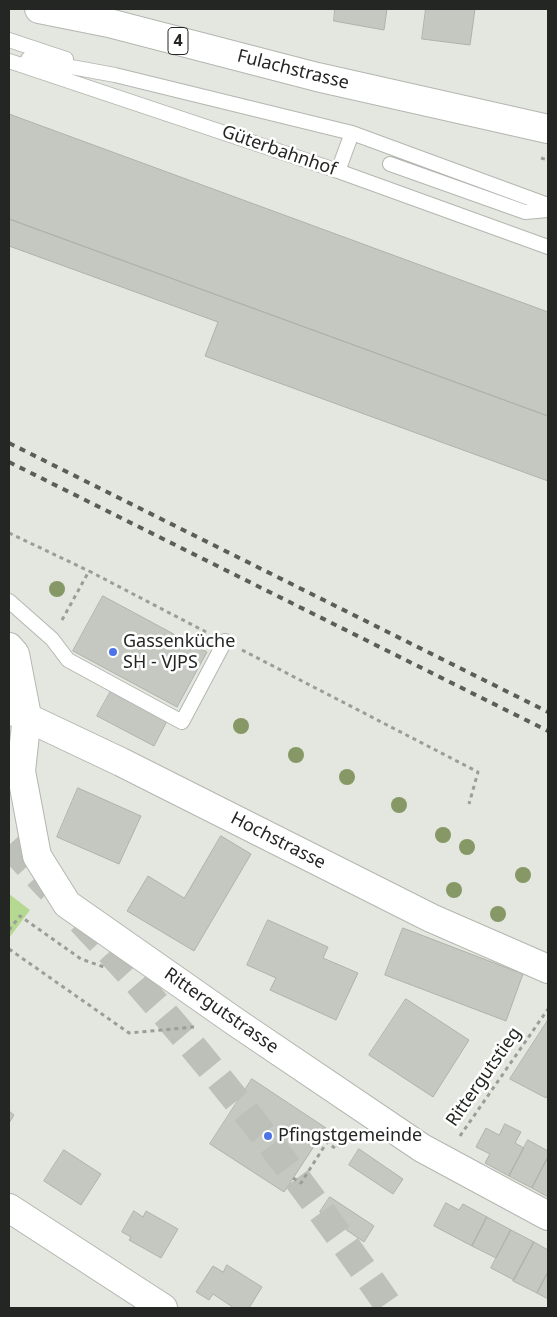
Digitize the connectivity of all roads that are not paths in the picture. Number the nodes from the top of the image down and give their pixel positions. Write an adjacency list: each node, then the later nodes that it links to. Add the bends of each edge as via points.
1 (39, 9): 6 (street, Fulachstrasse / 4)
2 (9, 40): 5 (lane)
3 (9, 56): 5 (lane, Güterbahnhof)
4 (9, 61): 9 (lane, Güterbahnhof)
5 (114, 74): 7 (lane, Güterbahnhof)
6 (548, 129)
7 (352, 133): 9 (lane); 10 (lane, Güterbahnhof)
8 (390, 164): 11 (lane, via 524,212)
9 (338, 171): 12 (lane, Güterbahnhof)
10 (548, 205)
11 (548, 210)
12 (548, 247)
13 (9, 601): 14 (lane, via 52,639 68,660 182,722)
14 (225, 642)
15 (9, 647): 16 (street, Rittergutstrasse, via 15,654)
16 (18, 713): 17 (street, Hochstrasse, via 430,918); 19 (street, Rittergutstrasse, via 21,771 37,856 67,904 422,1148)
17 (548, 969)
18 (9, 1208): 20 (street)
19 (548, 1216)
20 (163, 1308)

